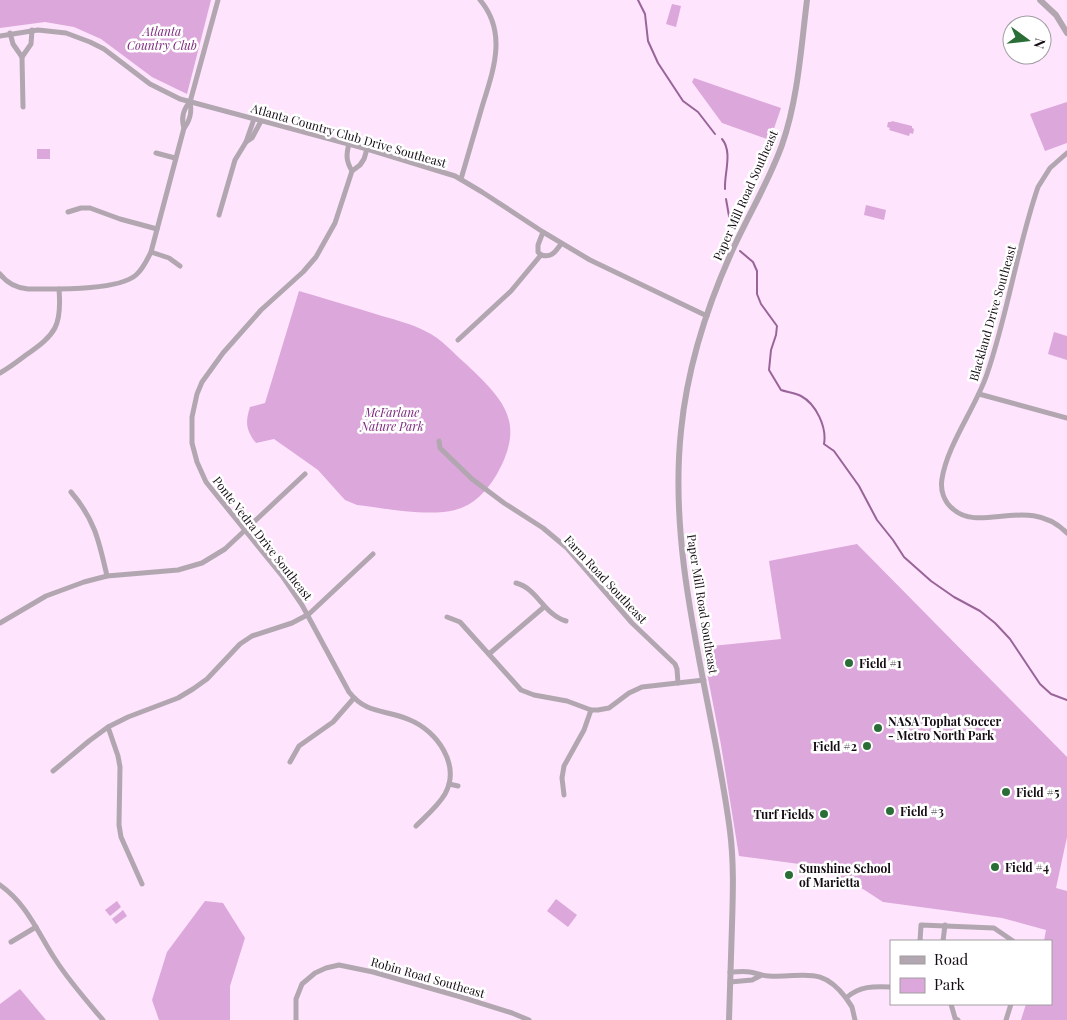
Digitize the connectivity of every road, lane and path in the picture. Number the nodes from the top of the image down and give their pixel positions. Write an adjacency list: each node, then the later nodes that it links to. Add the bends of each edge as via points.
1 (218, 0): 10 (street)
2 (480, 0): 21 (street, via 494,24 496,52)
3 (807, 0): 32 (street, Paper Mill Road Southeast, via 795,88 784,138 728,260)
4 (1040, 0): 7 (street, via 1056,15)
5 (32, 30): 6 (street, Atlanta Country Club Drive Southeast); 9 (street, via 31,44); 10 (street, Atlanta Country Club Drive Southeast, via 66,33 90,42 150,84)
6 (10, 33): 8 (street, Atlanta Country Club Drive Southeast); 9 (street)
7 (1067, 33)
8 (0, 36)
9 (22, 57): 11 (street)
10 (190, 102): 12 (street, Atlanta Country Club Drive Southeast); 19 (street, via 191,112)
11 (23, 107)
12 (254, 119): 13 (street, Atlanta Country Club Drive Southeast); 14 (street)
13 (261, 121): 14 (street, via 252,138); 15 (street, Atlanta Country Club Drive Southeast)
14 (246, 142): 23 (street, via 235,160)
15 (349, 144): 16 (street, Atlanta Country Club Drive Southeast); 20 (street, Ponte Vedra Drive Southeast, via 346,162)
16 (367, 149): 20 (street, Ponte Vedra Drive Southeast, via 360,165); 21 (street, Atlanta Country Club Drive Southeast)
17 (1067, 152): 35 (street, Blackland Drive Southeast, via 1050,168 1036,194 994,351)
18 (156, 153): 19 (street)
19 (176, 158): 24 (street)
20 (352, 171): 40 (street, Ponte Vedra Drive Southeast, via 335,223 316,257 236,337 210,370 197,394 191,431 197,462 206,482)
21 (461, 179): 25 (street, Atlanta Country Club Drive Southeast)
22 (68, 212): 24 (street, via 90,208)
23 (219, 215)
24 (157, 229): 27 (street)
25 (543, 232): 26 (street, Atlanta Country Club Drive Southeast); 28 (street, via 538,245)
26 (561, 244): 28 (street, via 553,255); 32 (street, Atlanta Country Club Drive Southeast)
27 (151, 252): 29 (street); 31 (street, via 144,266 129,280 112,285)
28 (541, 255): 33 (street, via 501,302)
29 (180, 266)
30 (0, 274): 31 (street, via 11,284 22,288)
31 (59, 289): 34 (street, via 58,320 51,336)
32 (707, 316): 51 (street, Paper Mill Road Southeast, via 687,393 680,433 679,466 687,592)
33 (458, 340)
34 (0, 373)
35 (979, 394): 36 (street); 41 (street, Blackland Drive Southeast, via 944,470 941,488 946,502 955,512 974,518 1019,514 1040,516)
36 (1067, 418)
37 (439, 441): 52 (street, Farm Road Southeast, via 440,448 472,479 567,548 632,623 675,664)
38 (305, 474): 40 (street)
39 (71, 492): 43 (street, via 92,522)
40 (245, 530): 43 (street, via 213,558 191,567); 46 (street, Ponte Vedra Drive Southeast)
41 (1067, 533)
42 (374, 554): 46 (street)
43 (107, 576): 49 (street, via 60,590)
44 (516, 583): 45 (street, via 528,588)
45 (544, 607): 48 (street, via 555,617); 50 (street)
46 (309, 614): 53 (street, Ponte Vedra Drive Southeast); 55 (street, via 252,636 207,678 178,698)
47 (447, 617): 50 (street, via 460,622)
48 (566, 621)
49 (0, 623)
50 (489, 654): 54 (street, via 522,690)
51 (704, 680): 52 (street); 70 (street, Paper Mill Road Southeast, via 732,844)
52 (678, 683): 54 (street, via 642,687 609,708)
53 (354, 698): 56 (street, via 333,722 299,746); 58 (street, Ponte Vedra Drive Southeast, via 374,711 413,721 427,730 445,752 450,768)
54 (591, 710): 60 (street, via 564,766)
55 (108, 727): 57 (street); 62 (street, via 120,768 121,838)
56 (290, 762)
57 (53, 771)
58 (449, 784): 59 (street); 61 (street, via 439,802)
59 (458, 786)
60 (564, 795)
61 (416, 826)
62 (142, 884)
63 (0, 885): 65 (street, via 17,900)
64 (944, 925): 66 (street, via 921,925); 67 (street); 68 (street, via 994,928)
65 (36, 927): 69 (street); 77 (street, via 60,967)
66 (920, 940)
67 (943, 940)
68 (1012, 940)
69 (12, 942)
70 (730, 972): 71 (street, via 752,972); 72 (street, Paper Mill Road Southeast)
71 (760, 976): 72 (street); 74 (street, via 817,976 832,983)
72 (730, 982): 80 (street, Paper Mill Road Southeast)
73 (890, 987): 74 (street, via 862,988)
74 (846, 998): 81 (street)
75 (951, 1005): 82 (street)
76 (1011, 1005): 83 (street)
77 (103, 1020)
78 (296, 1020): 79 (street, Robin Road Southeast, via 299,988 308,978 330,966 359,968 512,1012)
79 (529, 1020)
80 (729, 1020)
81 (855, 1020)
82 (958, 1020)
83 (1006, 1020)

